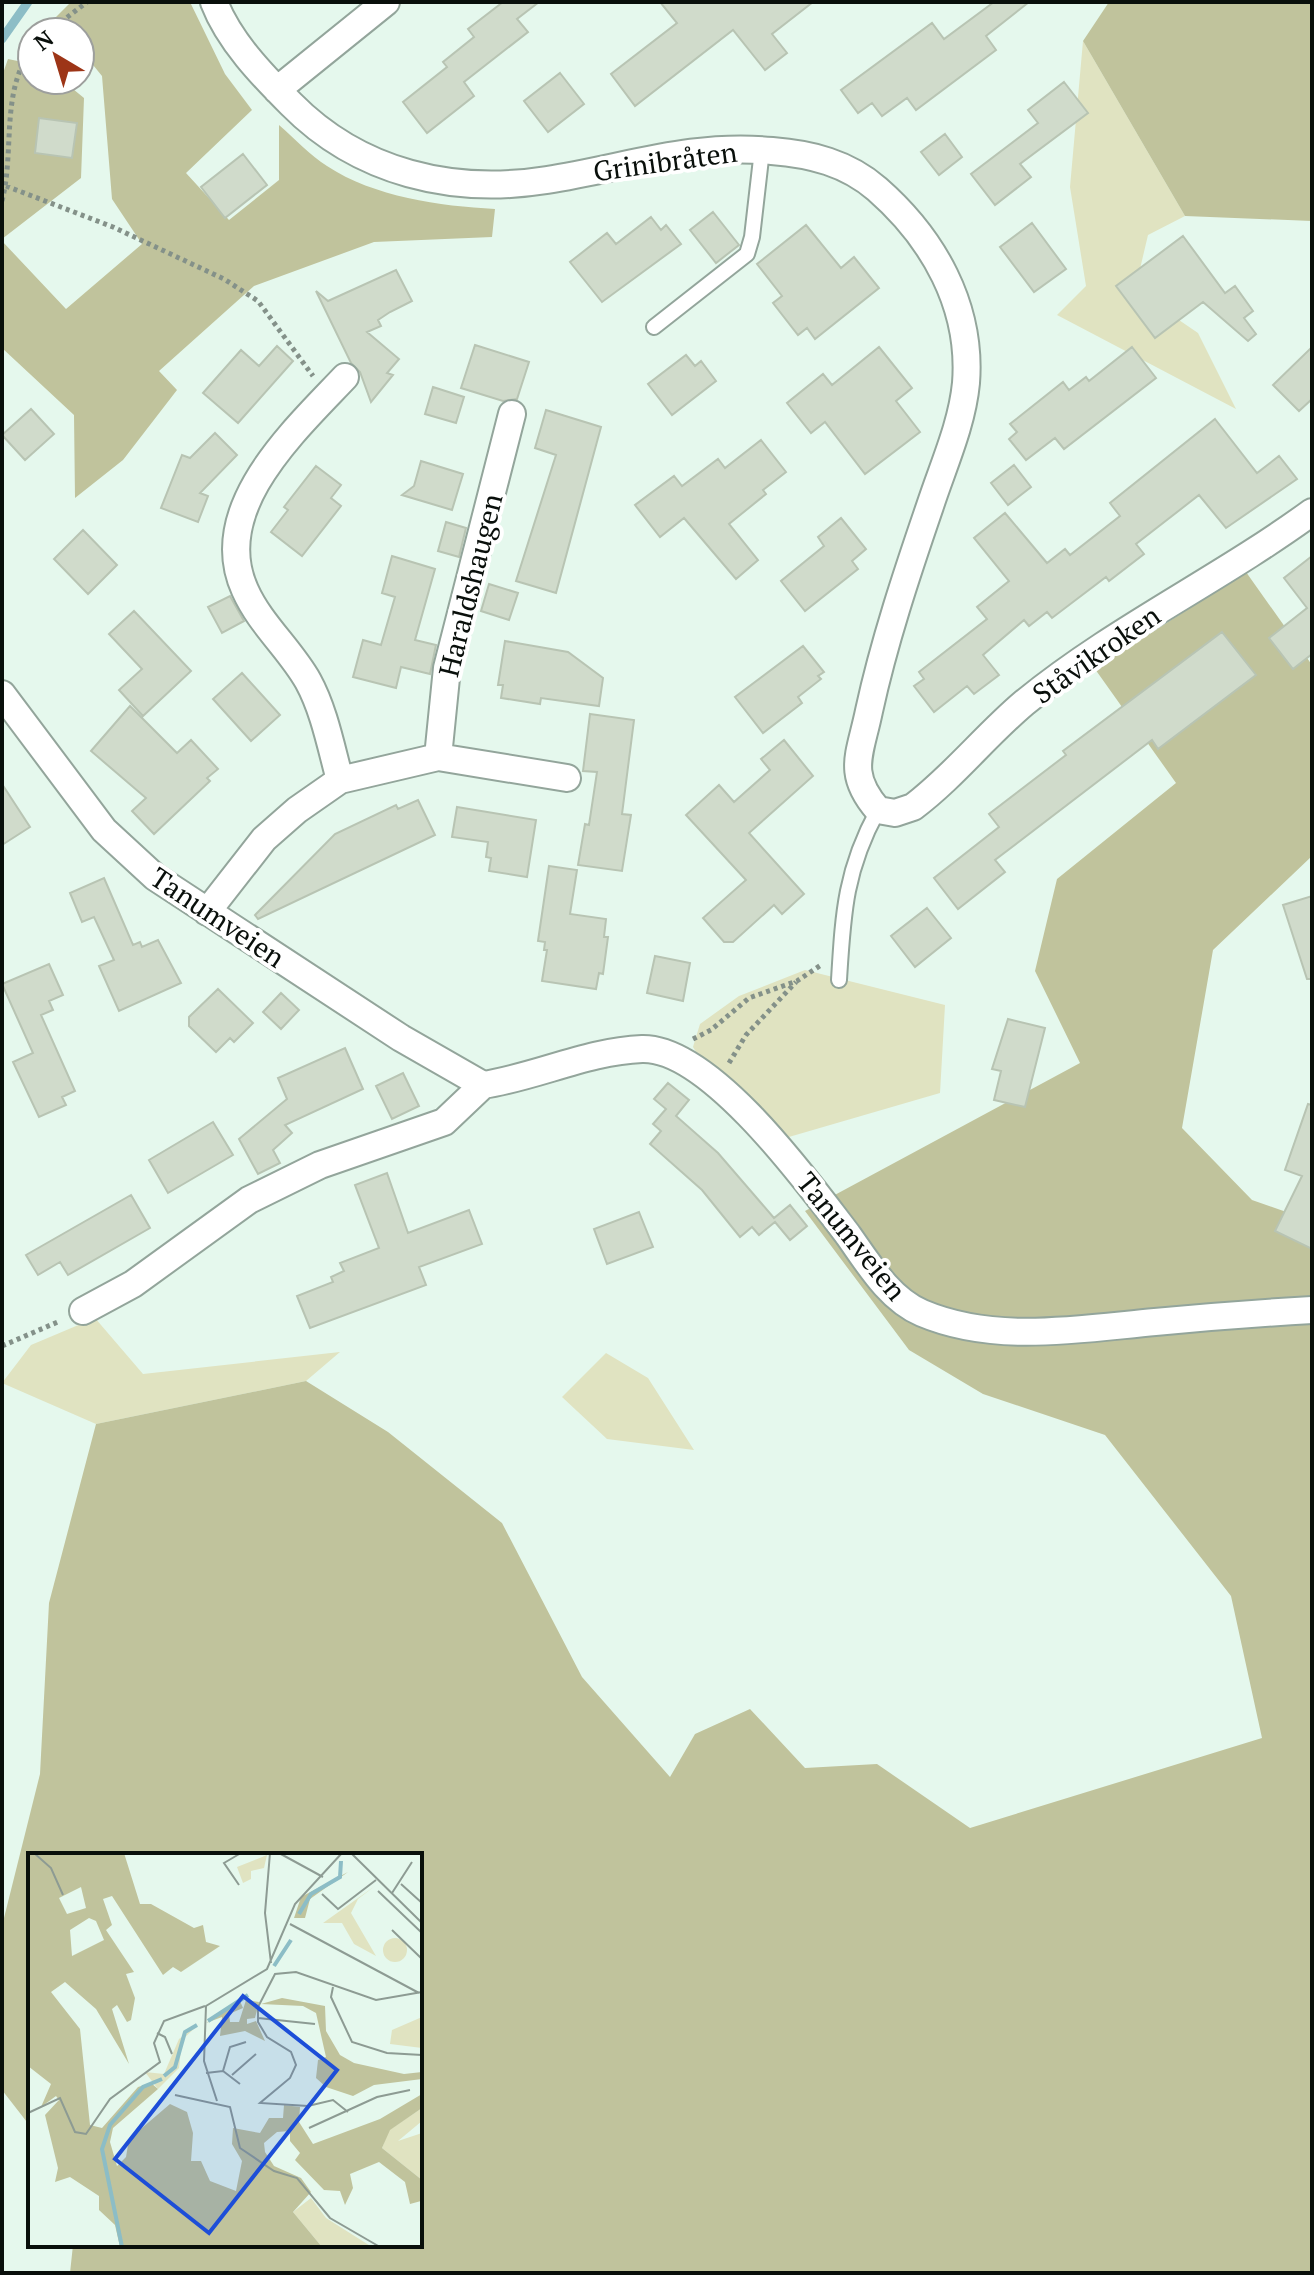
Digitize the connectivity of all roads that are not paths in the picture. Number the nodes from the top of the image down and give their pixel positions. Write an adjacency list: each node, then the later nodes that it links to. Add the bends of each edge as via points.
1 (214, 2): 3 (street, Grinibråten, via 240,48)
2 (386, 2): 3 (street)
3 (277, 90): 4 (street, Grinibråten, via 308,121 357,154 409,176 451,182 533,182 724,147)
4 (762, 150): 5 (lane, via 747,254); 13 (street, Grinibråten, via 839,163 904,213 953,288 964,333 966,383 954,435 877,675 858,766 860,790)
5 (654, 327)
6 (336, 387): 12 (street, via 259,476 235,532 244,590 308,680)
7 (512, 414): 10 (street, Haraldshaugen, via 447,668)
8 (1312, 512): 13 (street, Ståvikroken, via 1036,694 913,807)
9 (2, 694): 14 (street, Tanumveien, via 104,830 155,877)
10 (438, 757): 11 (street); 12 (street)
11 (567, 778)
12 (340, 780): 14 (street, via 264,839)
13 (886, 812): 15 (lane, via 857,847 847,889)
14 (207, 912): 16 (street, Tanumveien)
15 (839, 980)
16 (483, 1085): 17 (street, Tanumveien, via 643,1049 687,1061 796,1167 894,1295 940,1320 1002,1333); 18 (street, Tanumveien, via 444,1122 320,1165 249,1200 133,1284)
17 (1312, 1310)
18 (83, 1311)

